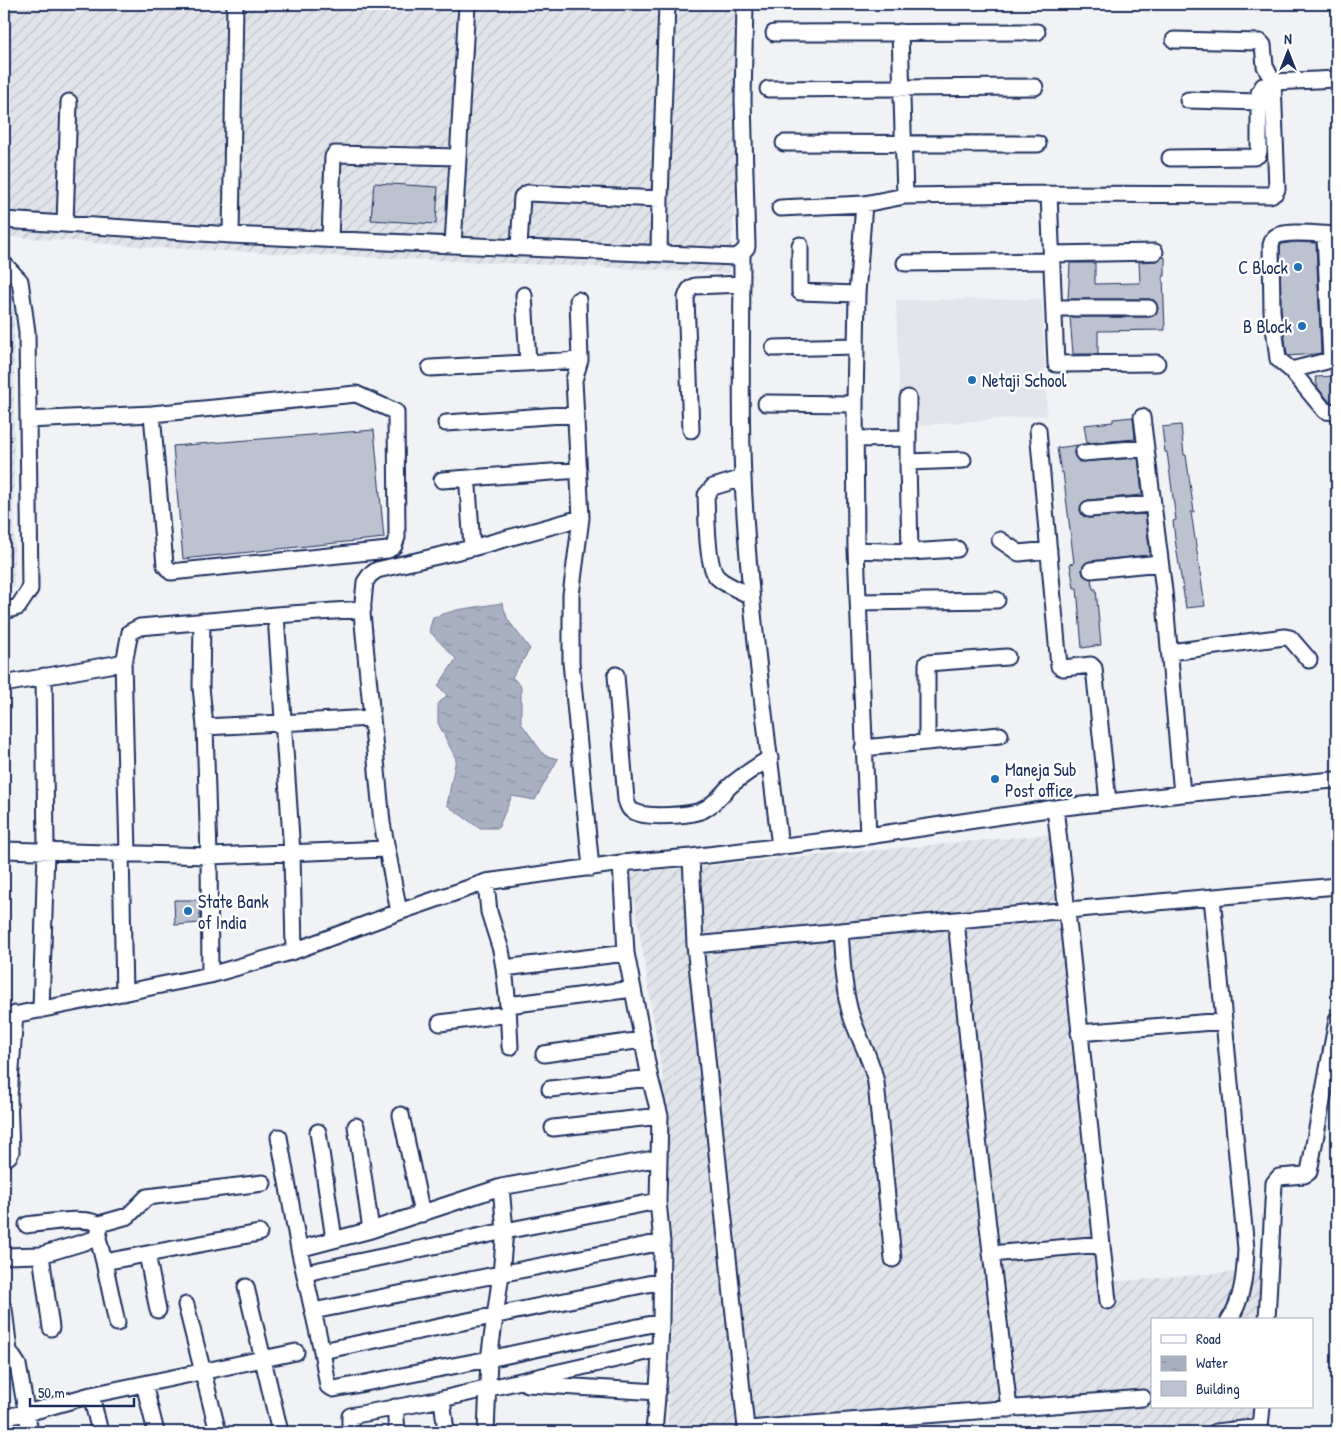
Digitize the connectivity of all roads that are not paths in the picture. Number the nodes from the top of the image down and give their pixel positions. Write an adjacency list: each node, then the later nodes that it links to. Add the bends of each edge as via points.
1 (235, 4): 29 (street)
2 (468, 4): 20 (street)
3 (667, 4): 24 (street)
4 (745, 4): 37 (street, via 743,100 747,247)
5 (900, 32): 6 (street); 7 (street); 11 (street)
6 (1037, 32)
7 (774, 33)
8 (1174, 40): 10 (street, via 1260,42)
9 (1337, 79): 10 (street)
10 (1273, 84): 16 (street, via 1260,88); 22 (street, via 1275,193)
11 (902, 87): 12 (street); 13 (street); 17 (street)
12 (1035, 87)
13 (768, 88)
14 (1188, 100): 16 (street)
15 (69, 102): 28 (street)
16 (1258, 102): 21 (street, via 1258,155)
17 (904, 142): 18 (street); 19 (street); 23 (street)
18 (784, 143)
19 (1038, 144)
20 (458, 157): 31 (street, via 335,154); 32 (street)
21 (1170, 158)
22 (1049, 194): 23 (street); 38 (street)
23 (905, 196): 25 (street)
24 (660, 199): 34 (street, via 524,194); 36 (street)
25 (864, 204): 26 (street); 42 (street)
26 (780, 208)
27 (4, 220): 28 (street)
28 (65, 224): 29 (street)
29 (231, 235): 31 (street)
30 (1331, 235): 50 (street); 54 (street, via 1280,235 1270,245 1272,311 1278,359)
31 (330, 239): 32 (street)
32 (453, 245): 34 (street)
33 (800, 245): 42 (street, via 800,292)
34 (519, 247): 36 (street)
35 (1155, 252): 38 (street)
36 (659, 253): 37 (street, via 736,257)
37 (742, 253): 41 (street)
38 (1052, 257): 39 (street); 45 (street)
39 (905, 263)
40 (4, 264): 62 (street, via 20,281 27,332)
41 (742, 284): 64 (street, via 695,286 688,292); 73 (street)
42 (857, 294): 47 (street)
43 (524, 295): 51 (street)
44 (578, 300): 49 (street)
45 (1054, 308): 46 (street); 52 (street, via 1056,364)
46 (1149, 308)
47 (856, 346): 48 (street); 57 (street)
48 (774, 348)
49 (580, 360): 51 (street); 60 (street, via 574,380)
50 (1334, 360): 54 (street)
51 (528, 363): 53 (street)
52 (1157, 363)
53 (430, 368)
54 (1291, 370): 58 (street, via 1325,411)
55 (908, 398): 66 (street)
56 (766, 403): 57 (street)
57 (855, 404): 67 (street)
58 (1337, 412)
59 (152, 414): 59 (street, via 356,394 396,412 397,537 394,546 388,550 171,572 165,565); 62 (street)
60 (576, 414): 63 (street); 72 (street)
61 (1142, 417): 68 (street)
62 (28, 420): 91 (street, via 30,589 18,607)
63 (446, 423)
64 (691, 430)
65 (1038, 430): 83 (street)
66 (908, 438): 67 (street); 71 (street)
67 (855, 439): 82 (street)
68 (1145, 448): 69 (street); 76 (street)
69 (1083, 453)
70 (963, 460): 71 (street)
71 (908, 462): 84 (street)
72 (579, 470): 74 (street); 78 (street)
73 (743, 478): 87 (street); 87 (street, via 713,487 706,495 710,558 717,577)
74 (442, 480)
75 (468, 487): 80 (street)
76 (1152, 504): 77 (street); 85 (street)
77 (1089, 509)
78 (581, 518): 80 (street); 122 (street, via 571,595 571,662)
79 (1000, 540): 83 (street, via 1019,553)
80 (472, 548): 90 (street, via 377,570 365,582)
81 (957, 549): 84 (street)
82 (856, 550): 84 (street); 89 (street)
83 (1049, 550): 110 (street, via 1059,666 1091,665 1094,668)
84 (910, 552)
85 (1160, 563): 86 (street); 94 (street)
86 (1091, 570)
87 (751, 596): 107 (street)
88 (997, 600): 89 (street)
89 (859, 602): 106 (street)
90 (363, 609): 92 (street); 101 (street)
91 (4, 611)
92 (276, 615): 93 (street); 102 (street)
93 (202, 621): 97 (street, via 134,629 130,632); 103 (street, via 201,687)
94 (1170, 652): 96 (street, via 1285,637 1290,638); 109 (street)
95 (1007, 657): 105 (street, via 927,663)
96 (1309, 660)
97 (124, 661): 99 (street); 117 (street)
98 (616, 674): 107 (street, via 626,800 635,813 688,814 703,810 740,778)
99 (44, 676): 100 (street); 116 (street)
100 (4, 684)
101 (371, 718): 102 (street); 114 (street)
102 (283, 723): 103 (street); 118 (street)
103 (205, 727): 119 (street)
104 (1000, 735): 105 (street)
105 (927, 742): 106 (street)
106 (864, 748): 112 (street)
107 (770, 758): 113 (street)
108 (1336, 780): 109 (street)
109 (1182, 794): 110 (street)
110 (1108, 802): 111 (street)
111 (1055, 808): 112 (street); 126 (street)
112 (868, 836): 113 (street)
113 (780, 847): 120 (street)
114 (386, 849): 118 (street); 127 (street)
115 (4, 850): 116 (street)
116 (46, 850): 117 (street); 137 (street)
117 (124, 853): 119 (street); 136 (street)
118 (292, 854): 119 (street); 131 (street)
119 (209, 856): 134 (street)
120 (691, 857): 121 (street); 130 (street)
121 (621, 863): 122 (street); 132 (street)
122 (591, 868): 123 (street)
123 (486, 882): 127 (street); 133 (street, via 489,912)
124 (1337, 886): 125 (street)
125 (1212, 897): 126 (street); 141 (street)
126 (1068, 910): 128 (street); 143 (street)
127 (399, 912): 131 (street)
128 (956, 920): 129 (street); 173 (street)
129 (840, 931): 130 (street); 176 (street, via 848,1003 876,1084)
130 (694, 945): 209 (street, via 746,1428)
131 (294, 951): 134 (street)
132 (626, 953): 133 (street); 135 (street)
133 (504, 968): 138 (street)
134 (210, 976): 136 (street)
135 (634, 989): 138 (street); 144 (street)
136 (124, 993): 137 (street)
137 (40, 1010): 139 (street)
138 (508, 1010): 142 (street); 145 (street)
139 (10, 1016): 149 (street)
140 (1337, 1020): 189 (street, via 1309,1172 1279,1177 1274,1183)
141 (1224, 1021): 143 (street); 188 (street, via 1246,1249 1240,1296)
142 (440, 1023)
143 (1079, 1033): 170 (street)
144 (642, 1040): 146 (street); 147 (street)
145 (510, 1047)
146 (544, 1054)
147 (650, 1078): 148 (street); 151 (street)
148 (550, 1089)
149 (6, 1098): 154 (street)
150 (401, 1115): 162 (street)
151 (660, 1116): 153 (street); 157 (street)
152 (356, 1126): 164 (street)
153 (553, 1128)
154 (7, 1129): 158 (street, via 10,1152)
155 (318, 1132): 168 (street)
156 (279, 1137): 171 (street)
157 (659, 1158): 160 (street); 161 (street)
158 (4, 1159)
159 (263, 1183): 166 (street, via 147,1197 128,1216 103,1224)
160 (500, 1187): 162 (street); 165 (street)
161 (658, 1201): 165 (street); 169 (street)
162 (422, 1214): 164 (street)
163 (27, 1225): 166 (street, via 95,1221)
164 (371, 1230): 168 (street)
165 (505, 1231): 178 (street); 179 (street)
166 (99, 1232): 174 (street); 177 (street)
167 (259, 1233): 172 (street)
168 (334, 1239): 171 (street)
169 (662, 1242): 179 (street); 180 (street)
170 (1102, 1244): 173 (street); 182 (street)
171 (299, 1249): 178 (street)
172 (147, 1254): 177 (street); 185 (street)
173 (992, 1254): 209 (street)
174 (41, 1255): 175 (street); 192 (street)
175 (4, 1256)
176 (893, 1259)
177 (104, 1262): 191 (street)
178 (305, 1274): 186 (street)
179 (501, 1274): 186 (street); 187 (street)
180 (662, 1281): 187 (street); 190 (street)
181 (246, 1287): 197 (street)
182 (1108, 1301)
183 (186, 1304): 199 (street)
184 (4, 1309): 194 (street)
185 (158, 1310)
186 (313, 1310): 195 (street)
187 (496, 1314): 195 (street); 198 (street)
188 (1230, 1318)
189 (1267, 1318)
190 (661, 1322): 193 (street); 198 (street)
191 (117, 1323)
192 (51, 1328)
193 (660, 1349): 200 (street); 203 (street)
194 (7, 1351): 210 (street, via 18,1365)
195 (322, 1351): 198 (street, via 328,1386 334,1389)
196 (296, 1352): 197 (street)
197 (262, 1359): 199 (street); 217 (street)
198 (489, 1359): 202 (street)
199 (202, 1372): 201 (street); 216 (street)
200 (510, 1383): 202 (street); 203 (street)
201 (144, 1384): 204 (street); 215 (street)
202 (489, 1388): 206 (street); 221 (street)
203 (658, 1392): 222 (street)
204 (91, 1396): 210 (street); 214 (street)
205 (1143, 1398): 209 (street)
206 (442, 1399): 207 (street); 220 (street)
207 (395, 1407): 218 (street, via 350,1416); 219 (street)
208 (1262, 1408): 212 (street)
209 (1009, 1409)
210 (27, 1413): 211 (street); 213 (street)
211 (4, 1417)
212 (1262, 1430): 223 (street)
213 (30, 1432)
214 (100, 1432)
215 (156, 1432)
216 (218, 1432)
217 (280, 1432)
218 (350, 1432)
219 (397, 1432)
220 (446, 1432)
221 (486, 1432)
222 (654, 1432)
223 (1216, 1432)

